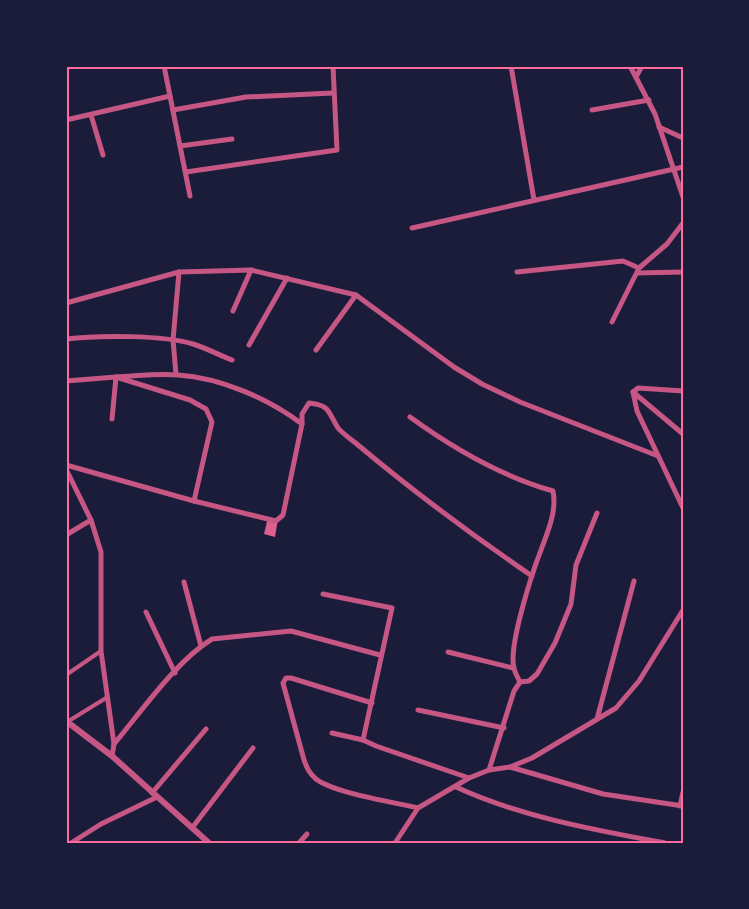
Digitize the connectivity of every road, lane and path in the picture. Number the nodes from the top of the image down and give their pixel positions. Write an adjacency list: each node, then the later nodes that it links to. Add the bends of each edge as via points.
1 (164, 66): 8 (street)
2 (333, 66): 7 (street)
3 (511, 66): 24 (street)
4 (630, 66): 6 (street)
5 (642, 66): 6 (street)
6 (636, 77): 9 (street)
7 (333, 93): 10 (street, via 246,97); 21 (street, via 337,150)
8 (170, 96): 10 (street); 12 (street)
9 (649, 100): 11 (street); 14 (street)
10 (173, 110): 17 (street)
11 (592, 110)
12 (91, 115): 13 (street); 18 (street)
13 (66, 120)
14 (659, 127): 15 (street); 20 (street)
15 (683, 138)
16 (232, 139): 17 (street)
17 (180, 146): 21 (street)
18 (103, 155)
19 (683, 167): 20 (street)
20 (674, 169): 23 (street); 24 (street)
21 (186, 172): 22 (street)
22 (190, 196)
23 (683, 197)
24 (534, 200): 26 (street)
25 (683, 223): 28 (street)
26 (412, 228)
27 (251, 270): 29 (street); 32 (street); 35 (street)
28 (638, 270): 30 (street, via 623,260); 31 (street); 36 (street)
29 (179, 272): 34 (street); 38 (street)
30 (517, 272)
31 (683, 272)
32 (288, 278): 33 (street); 39 (street)
33 (356, 295): 40 (street); 51 (street, via 482,384)
34 (66, 303)
35 (233, 311)
36 (612, 322)
37 (66, 339): 38 (street, via 89,336)
38 (173, 340): 41 (street); 42 (street)
39 (249, 345)
40 (316, 350)
41 (232, 360)
42 (176, 374): 43 (street); 49 (street, via 200,377 232,387 274,406)
43 (116, 377): 44 (street); 48 (street); 55 (street, via 190,400 206,409 212,422)
44 (66, 381)
45 (683, 391): 46 (street, via 638,388)
46 (633, 392): 50 (street); 51 (street, via 637,411)
47 (410, 417): 60 (street, via 494,469 553,491 551,524)
48 (112, 419)
49 (302, 424): 55 (street, via 283,515 276,521); 60 (street, via 302,414 309,403 320,404 330,411 339,429 362,449 480,541)
50 (683, 434)
51 (658, 456): 56 (street)
52 (66, 465): 55 (street)
53 (66, 469): 54 (street)
54 (68, 478): 58 (street)
55 (194, 501)
56 (682, 507)
57 (597, 513): 73 (street, via 576,565 571,604 555,643 537,674)
58 (91, 520): 59 (street); 67 (street, via 101,552)
59 (66, 535)
60 (532, 576): 70 (street, via 513,643)
61 (634, 581): 77 (street)
62 (184, 582): 66 (street)
63 (323, 594): 69 (street, via 392,608)
64 (683, 610): 77 (street, via 639,681 616,708)
65 (146, 612): 71 (street)
66 (201, 646): 69 (street, via 212,639 291,631); 71 (street)
67 (101, 651): 72 (street); 74 (street)
68 (448, 652): 70 (street)
69 (380, 655): 75 (street)
70 (513, 668): 73 (street)
71 (175, 673): 83 (street)
72 (66, 675)
73 (520, 682): 79 (street, via 514,690)
74 (106, 698): 78 (street); 83 (street)
75 (372, 703): 82 (street); 93 (street, via 291,678 286,678 283,683 308,771 317,780 330,787)
76 (418, 710): 79 (street)
77 (597, 720): 86 (street, via 558,744)
78 (66, 722): 85 (street)
79 (504, 728): 87 (street)
80 (206, 729): 91 (street)
81 (332, 733): 82 (street)
82 (363, 740): 88 (street)
83 (114, 744): 85 (street)
84 (253, 748): 94 (street)
85 (112, 756): 91 (street)
86 (510, 767): 87 (street); 92 (street, via 603,794)
87 (489, 770): 88 (street)
88 (469, 778): 89 (street)
89 (456, 787): 93 (street); 100 (street, via 560,821)
90 (683, 792): 92 (street)
91 (154, 795): 94 (street); 96 (street)
92 (682, 806)
93 (418, 808): 99 (street)
94 (192, 828): 97 (street)
95 (307, 834): 98 (street)
96 (71, 843)
97 (210, 843)
98 (300, 843)
99 (395, 843)
100 (665, 843)

